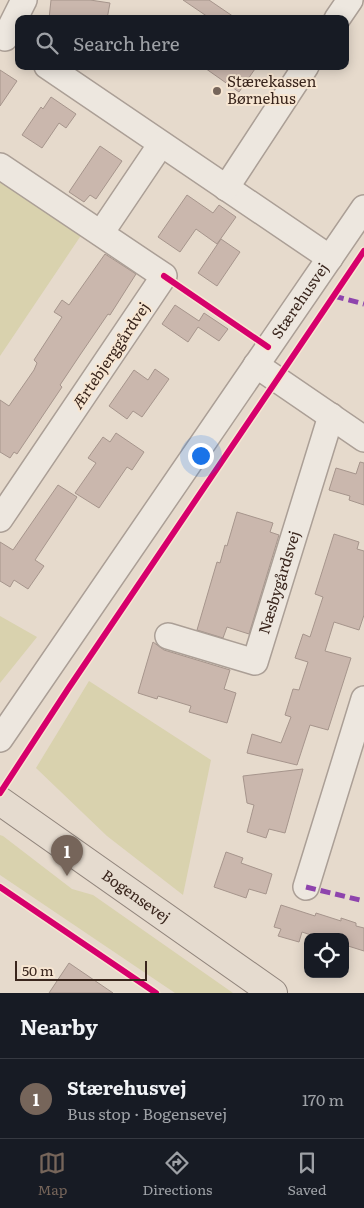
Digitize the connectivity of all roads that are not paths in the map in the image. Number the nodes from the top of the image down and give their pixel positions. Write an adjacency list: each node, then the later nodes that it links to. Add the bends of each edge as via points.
1 (24, 0): 3 (street)
2 (350, 0): 4 (street)
3 (18, 15)
4 (340, 15)
5 (15, 22): 6 (street)
6 (8, 40)
7 (53, 70): 9 (street)
8 (303, 70): 11 (street)
9 (161, 144): 11 (street); 13 (street)
10 (0, 166): 13 (street, Ærtebjerggårdvej)
11 (226, 188): 14 (street)
12 (364, 208): 14 (street, Stærehusvej)
13 (101, 234): 18 (street, Ærtebjerggårdvej, via 164,276)
14 (330, 258): 15 (street, Stærehusvej)
15 (256, 365): 16 (street); 22 (street, Stærehusvej)
16 (330, 416): 17 (street); 20 (street, Næsbygårdsvej, via 255,662)
17 (364, 439)
18 (7, 494): 19 (street, Ærtebjerggårdvej)
19 (0, 519)
20 (168, 636)
21 (364, 699): 24 (street)
22 (0, 739)
23 (0, 801): 25 (main road, Bogensevej)
24 (306, 886)
25 (273, 993)

